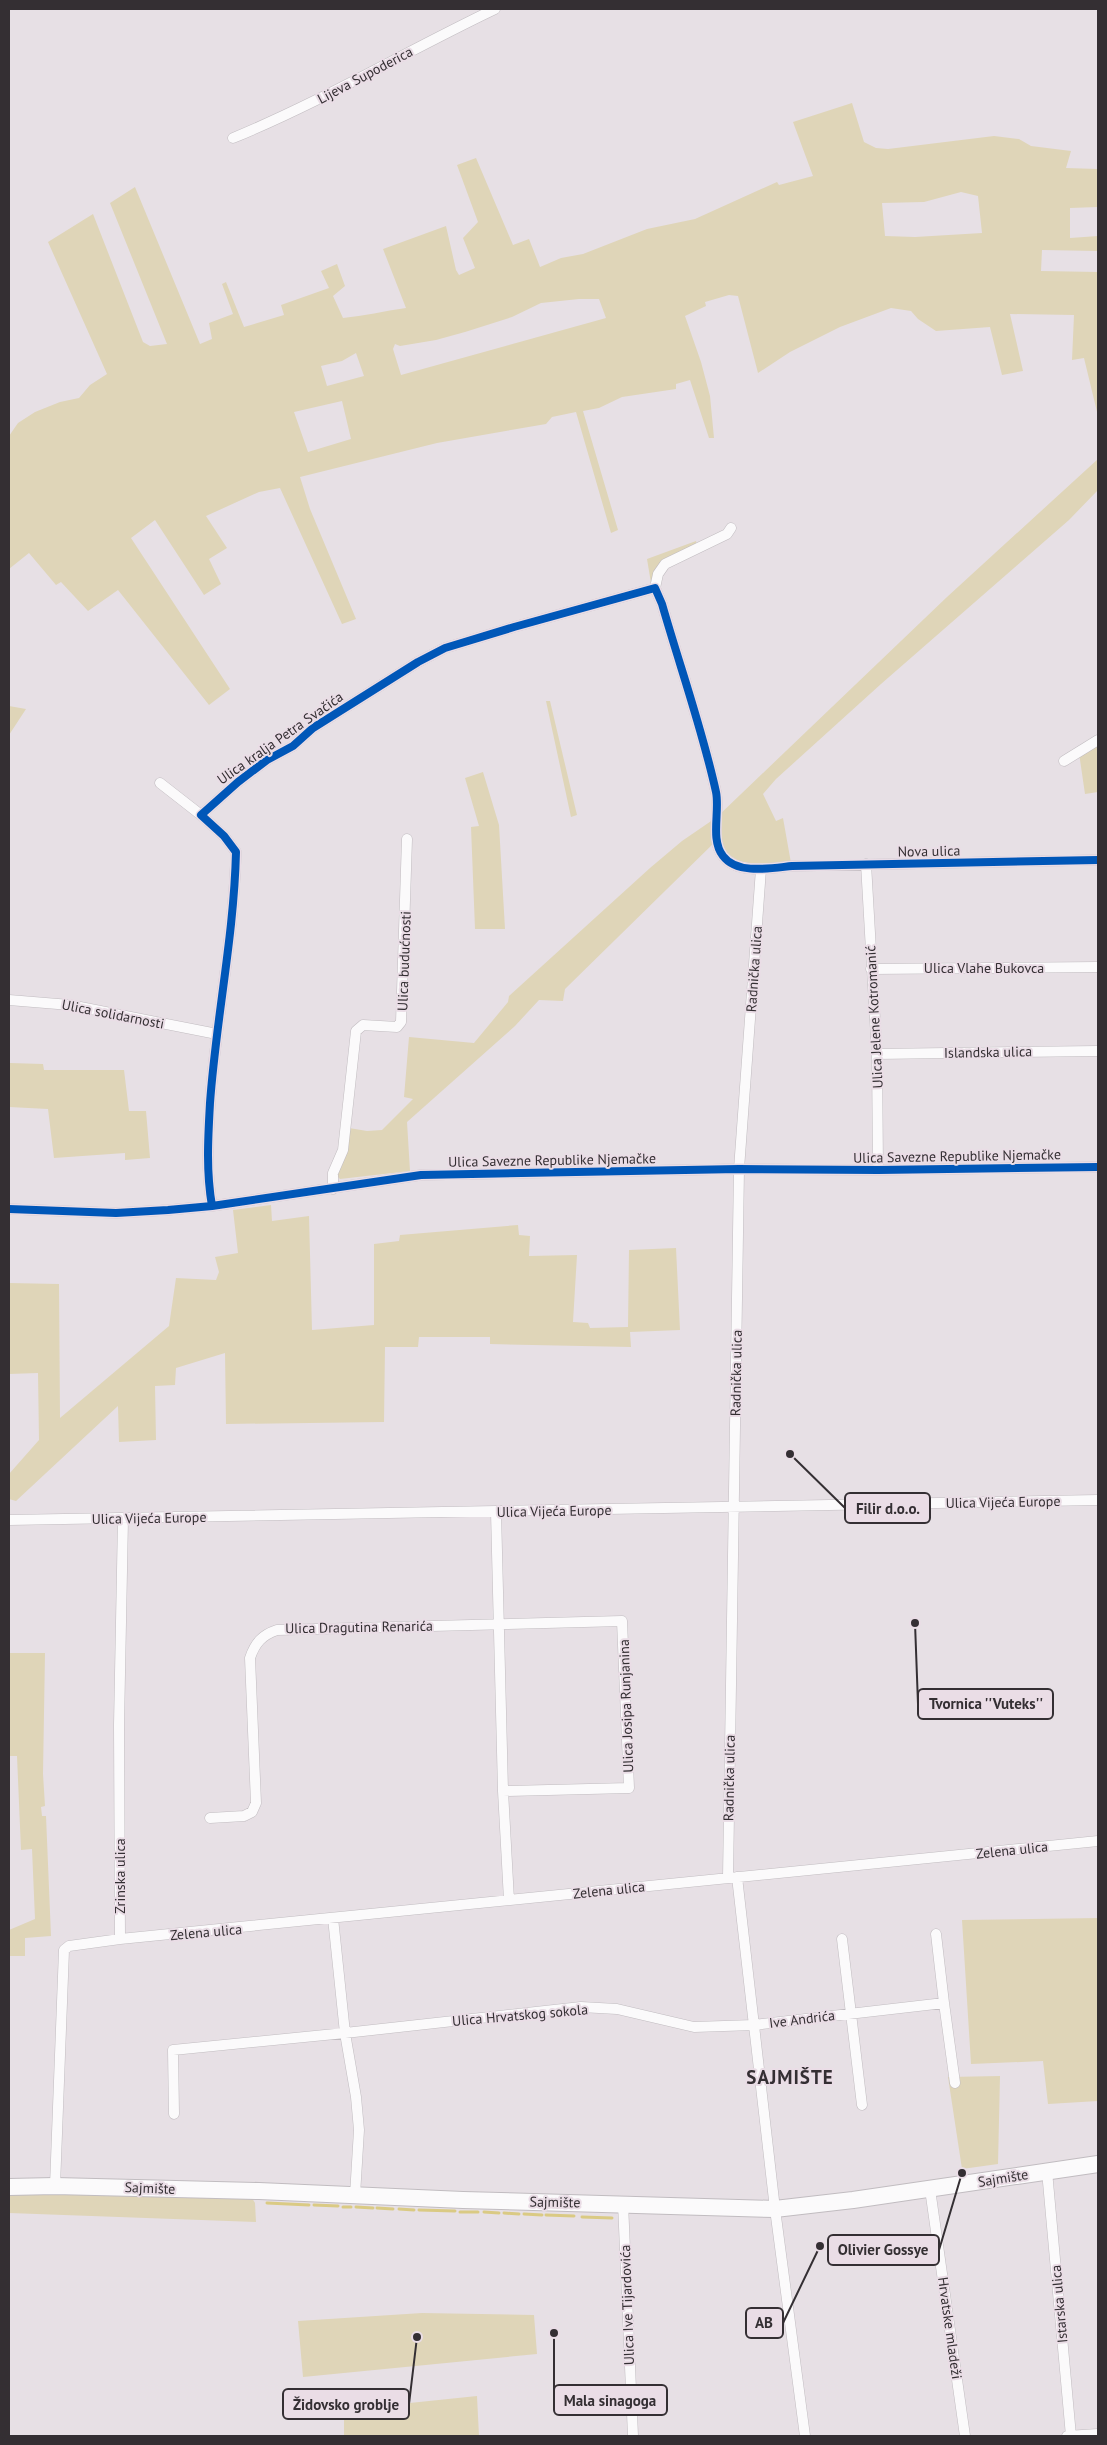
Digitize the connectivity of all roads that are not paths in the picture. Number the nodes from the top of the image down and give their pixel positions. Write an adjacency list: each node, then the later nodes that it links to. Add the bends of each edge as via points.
1 (495, 9): 2 (street, Lijeva Supoderica, via 302,108)
2 (233, 138)
3 (731, 528): 4 (street, via 727,534 662,567)
4 (651, 590): 8 (street, Ulica kralja Petra Svačića, via 445,648 410,666 313,728 293,746 267,760 238,782); 12 (street, Nova ulica, via 662,604 702,734 717,794 720,850 728,861)
5 (1098, 740): 6 (street)
6 (1064, 761)
7 (160, 783): 8 (street)
8 (201, 815): 16 (street, via 236,852)
9 (407, 840): 22 (street, Ulica budućnosti, via 401,1022 397,1027 363,1025 356,1031 343,1150 333,1173)
10 (1098, 860): 11 (street, Nova ulica)
11 (866, 864): 12 (street, Nova ulica); 14 (street, Ulica Jelene Kotromanić)
12 (761, 869): 20 (street, Radnička ulica)
13 (1098, 967): 14 (street, Ulica Vlahe Bukovca)
14 (871, 968): 18 (street, Ulica Jelene Kotromanić)
15 (9, 1000): 16 (street, Ulica solidarnosti, via 70,1005)
16 (217, 1034): 23 (street, via 207,1146)
17 (1098, 1051): 18 (street, Islandska ulica)
18 (878, 1054): 21 (street, Ulica Jelene Kotromanić)
19 (1098, 1167): 21 (street, Ulica Savezne Republike Njemačke)
20 (739, 1169): 21 (street, Ulica Savezne Republike Njemačke); 22 (street, Ulica Savezne Republike Njemačke, via 421,1175); 26 (street, Radnička ulica)
21 (878, 1170)
22 (333, 1189): 23 (street, Ulica Savezne Republike Njemačke)
23 (212, 1206): 24 (street, Ulica Savezne Republike Njemačke, via 116,1213)
24 (9, 1209)
25 (1098, 1500): 26 (street, Ulica Vijeća Europe)
26 (734, 1507): 27 (street, Ulica Vijeća Europe); 34 (street, Radnička ulica)
27 (496, 1512): 28 (street, Ulica Vijeća Europe); 30 (street)
28 (123, 1519): 29 (street, Ulica Vijeća Europe); 39 (street, Zrinska ulica, via 119,1725)
29 (9, 1520)
30 (500, 1624): 31 (street); 31 (street, Ulica Josipa Runjanina, via 622,1621 629,1788); 32 (street, Ulica Dragutina Renarića, via 277,1630 268,1633 259,1640 250,1658 256,1803 252,1812 244,1816)
31 (503, 1792): 35 (street)
32 (210, 1818)
33 (1098, 1841): 34 (street, Zelena ulica)
34 (733, 1878): 35 (street, Zelena ulica); 42 (street, Radnička ulica)
35 (509, 1900): 36 (street, Zelena ulica)
36 (333, 1918): 39 (street, Zelena ulica); 43 (street)
37 (936, 1934): 40 (street)
38 (842, 1939): 41 (street, Ive Andrića)
39 (120, 1940): 49 (street, via 69,1946 64,1950)
40 (944, 2003): 41 (street, Ive Andrića); 44 (street)
41 (850, 2014): 42 (street, Ive Andrića); 45 (street, Ive Andrića)
42 (754, 2025): 43 (street, Ulica Hrvatskog sokola, via 694,2027 617,2009 581,2007); 54 (street, Radnička ulica)
43 (345, 2033): 46 (street, Ulica Hrvatskog sokola, via 173,2050); 52 (street, via 359,2130)
44 (954, 2083)
45 (862, 2105)
46 (174, 2114)
47 (1098, 2164): 48 (main road, Sajmište)
48 (1047, 2172): 51 (main road, Sajmište); 60 (street, Istarska ulica)
49 (55, 2186): 50 (main road, Sajmište); 52 (main road, Sajmište)
50 (9, 2187)
51 (930, 2189): 54 (main road, Sajmište); 58 (street, Hrvatske mladeži)
52 (355, 2195): 53 (main road, Sajmište)
53 (623, 2203): 54 (main road, Sajmište); 56 (street, Ulica Ive Tijardovića)
54 (775, 2209): 57 (street, Radnička ulica)
55 (1098, 2434): 60 (street)
56 (633, 2436)
57 (805, 2436)
58 (965, 2436)
59 (1067, 2436): 60 (street)
60 (1071, 2436)

